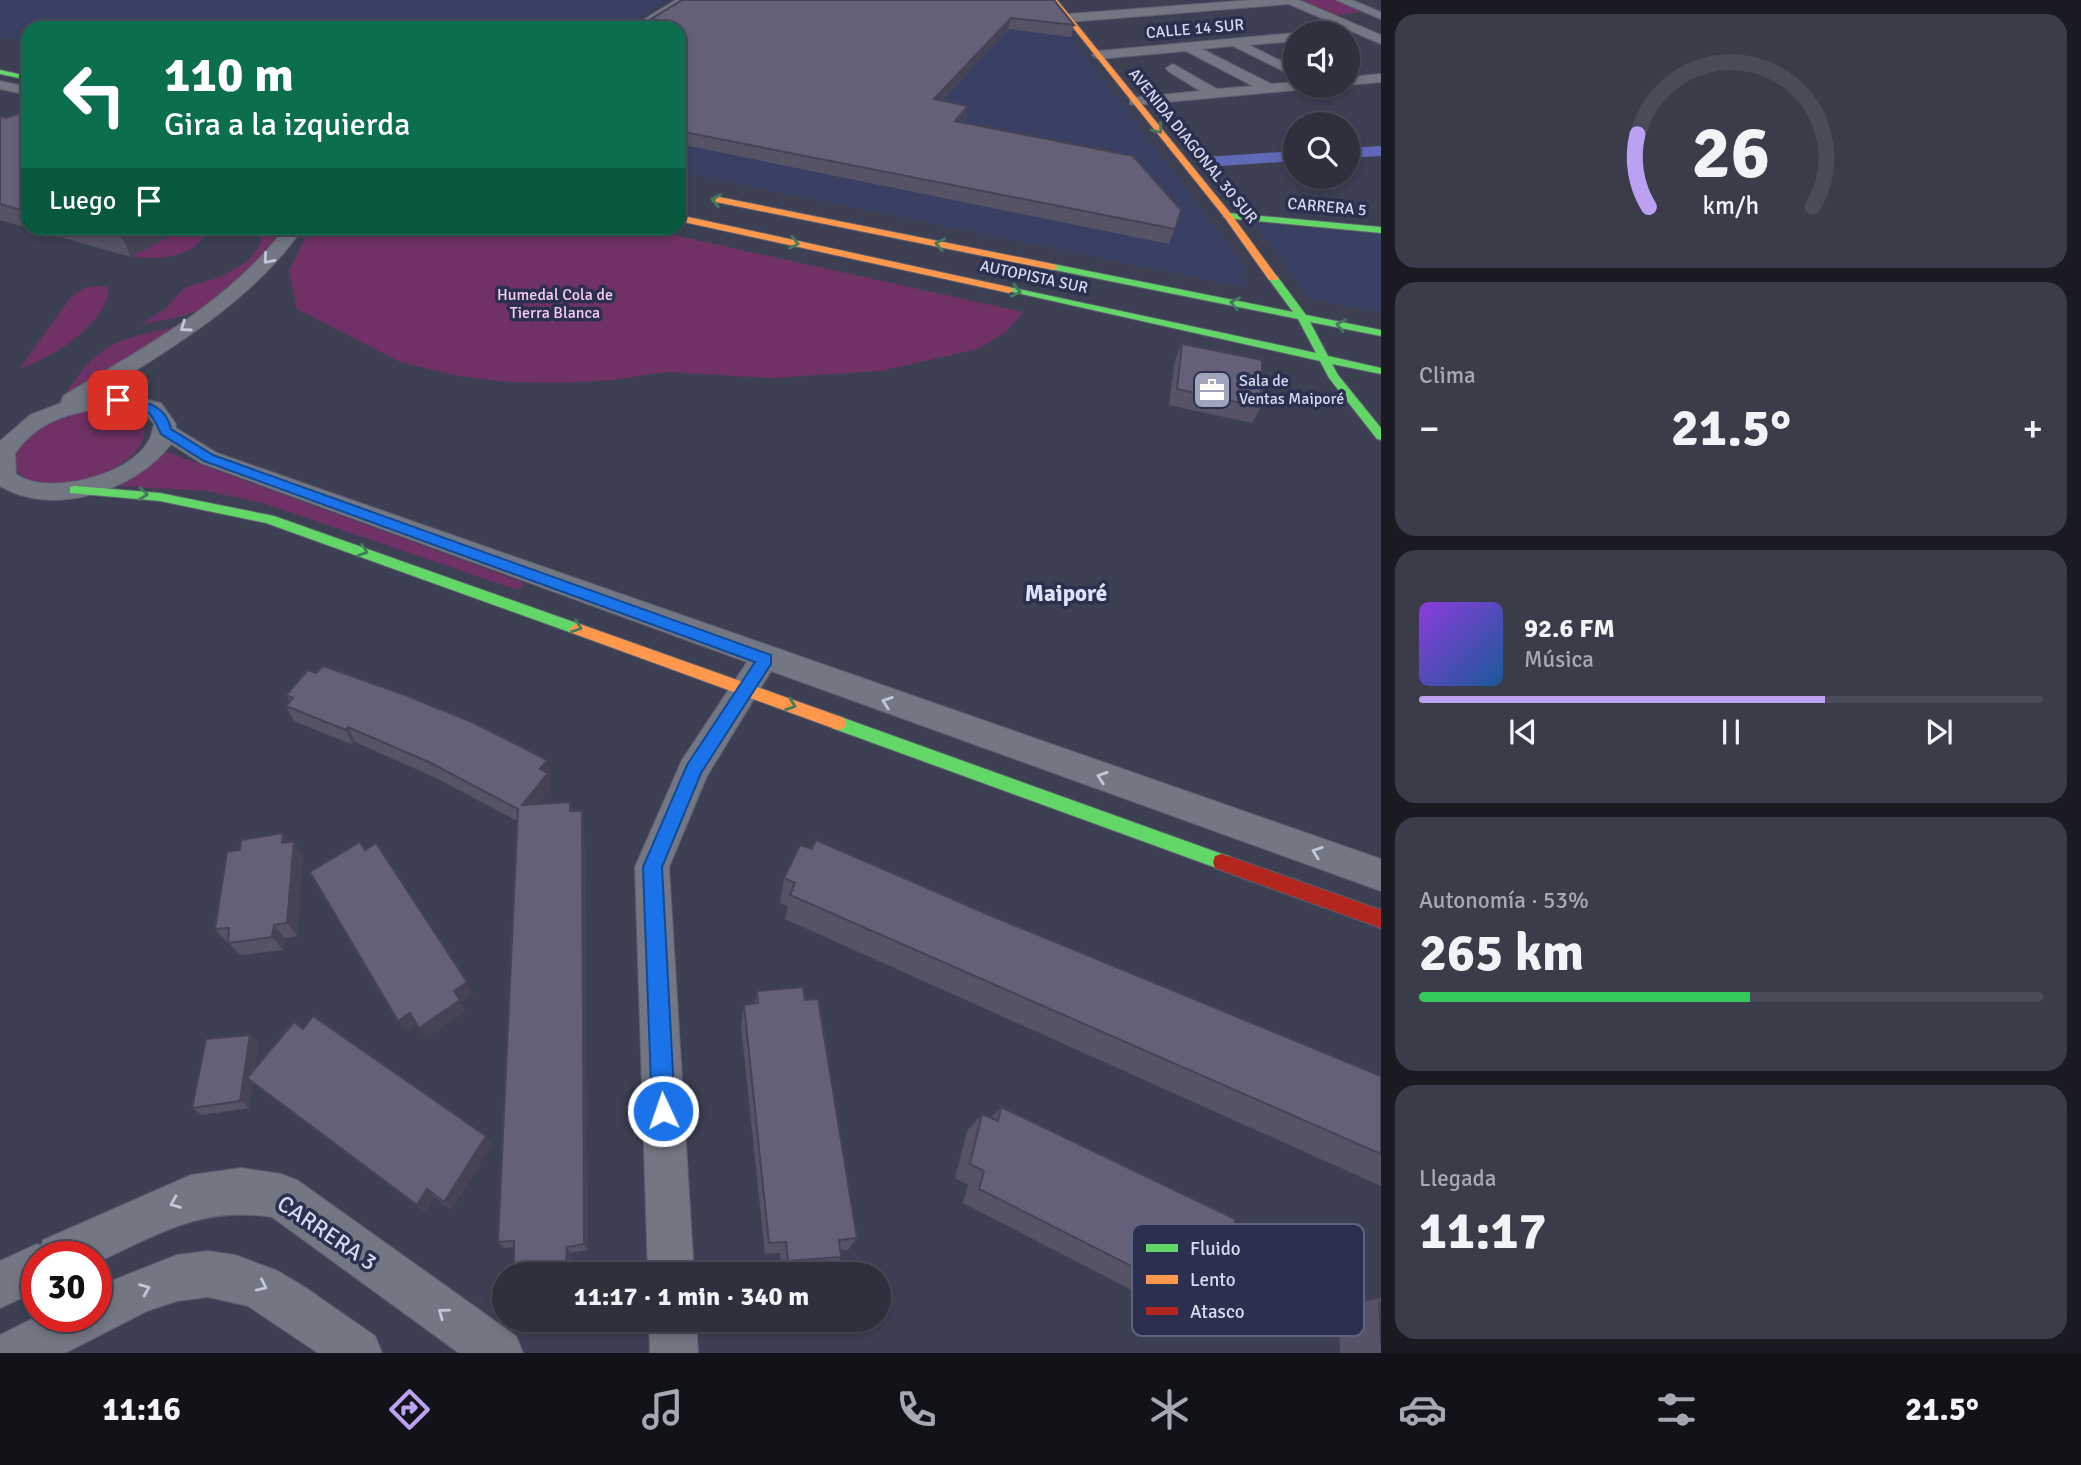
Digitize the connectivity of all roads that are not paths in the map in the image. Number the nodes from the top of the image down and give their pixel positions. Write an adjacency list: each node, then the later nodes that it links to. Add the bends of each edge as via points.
1 (684, 0): 13 (street)
2 (1054, 0): 11 (main road, AVENIDA DIAGONAL 30 SUR)
3 (1291, 0): 5 (street); 18 (street)
4 (1342, 0): 10 (street)
5 (1247, 4): 6 (street); 9 (street)
6 (1206, 7): 7 (street); 12 (street)
7 (1163, 11): 8 (street); 14 (street)
8 (1120, 14): 11 (street); 15 (street)
9 (1269, 14)
10 (1381, 16)
11 (1069, 18): 27 (main road, AVENIDA DIAGONAL 30 SUR, via 1089,36)
12 (1228, 18)
13 (648, 21)
14 (1184, 22)
15 (1142, 25)
16 (1251, 29): 22 (street)
17 (1381, 29): 18 (street)
18 (1362, 31): 23 (street)
19 (1206, 32): 25 (street)
20 (1283, 36): 22 (street, CALLE 14 SUR)
21 (1165, 37): 26 (street)
22 (1277, 39): 24 (street); 25 (street, CALLE 14 SUR)
23 (1381, 40)
24 (1283, 41)
25 (1232, 43): 26 (street, CALLE 14 SUR); 29 (street)
26 (1185, 47): 27 (street, CALLE 14 SUR); 28 (street)
27 (1098, 55): 41 (main road, AVENIDA DIAGONAL 30 SUR, via 1119,72)
28 (1219, 64): 38 (street); 40 (street, via 1167,69)
29 (1283, 68)
30 (0, 72): 31 (main road)
31 (21, 76)
32 (1360, 76): 34 (street)
33 (1381, 78): 34 (street)
34 (1366, 79): 35 (street)
35 (1360, 80)
36 (0, 85): 39 (street)
37 (1283, 87): 38 (street)
38 (1268, 89): 40 (street)
39 (21, 90)
40 (1215, 94): 41 (street)
41 (1135, 101): 43 (main road, AVENIDA DIAGONAL 30 SUR, one-way to 43)
42 (704, 198): 47 (main road, AUTOPISTA SUR, one-way to 42)
43 (1228, 216): 45 (main road, CARRERA 5); 47 (main road, AVENIDA DIAGONAL 30 SUR)
44 (686, 220): 49 (main road, AUTOPISTA SUR, one-way to 49)
45 (1381, 230)
46 (288, 235): 53 (street, one-way to 53, via 240,287)
47 (1302, 317): 48 (main road, AUTOPISTA SUR, one-way to 47); 49 (main road, AVENIDA DIAGONAL 30 SUR); 50 (main road, AVENIDA DIAGONAL 30 SUR)
48 (1381, 333)
49 (1324, 358): 50 (main road, AUTOPISTA SUR); 56 (main road, AVENIDA DIAGONAL 30 SUR)
50 (1346, 363): 51 (main road, AUTOPISTA SUR); 52 (main road, AVENIDA DIAGONAL 30 SUR)
51 (1381, 372)
52 (1363, 383)
53 (50, 414): 54 (street); 55 (street, via 97,401 138,402 162,417)
54 (22, 430): 57 (street); 59 (street, via 0,458 1,472 19,486)
55 (165, 431): 58 (street, via 159,445 126,472); 61 (street, via 209,458)
56 (1381, 436)
57 (0, 440)
58 (75, 490): 59 (street); 61 (main road, one-way to 61, via 149,495 235,509)
59 (50, 492): 60 (street)
60 (0, 498)
61 (755, 674): 62 (street, one-way to 61); 63 (main road, one-way to 63); 65 (street, via 694,770 652,867)
62 (1381, 875)
63 (1381, 919)
64 (93, 1241): 73 (street, CARRERA 3, one-way to 64, via 281,1196 241,1189 191,1197)
65 (670, 1262)
66 (21, 1275): 67 (street)
67 (0, 1285)
68 (112, 1304): 72 (street, one-way to 72, via 196,1273 238,1276 268,1288)
69 (56, 1332): 71 (street)
70 (673, 1332): 74 (street)
71 (16, 1353)
72 (358, 1353)
73 (499, 1353)
74 (674, 1353)

